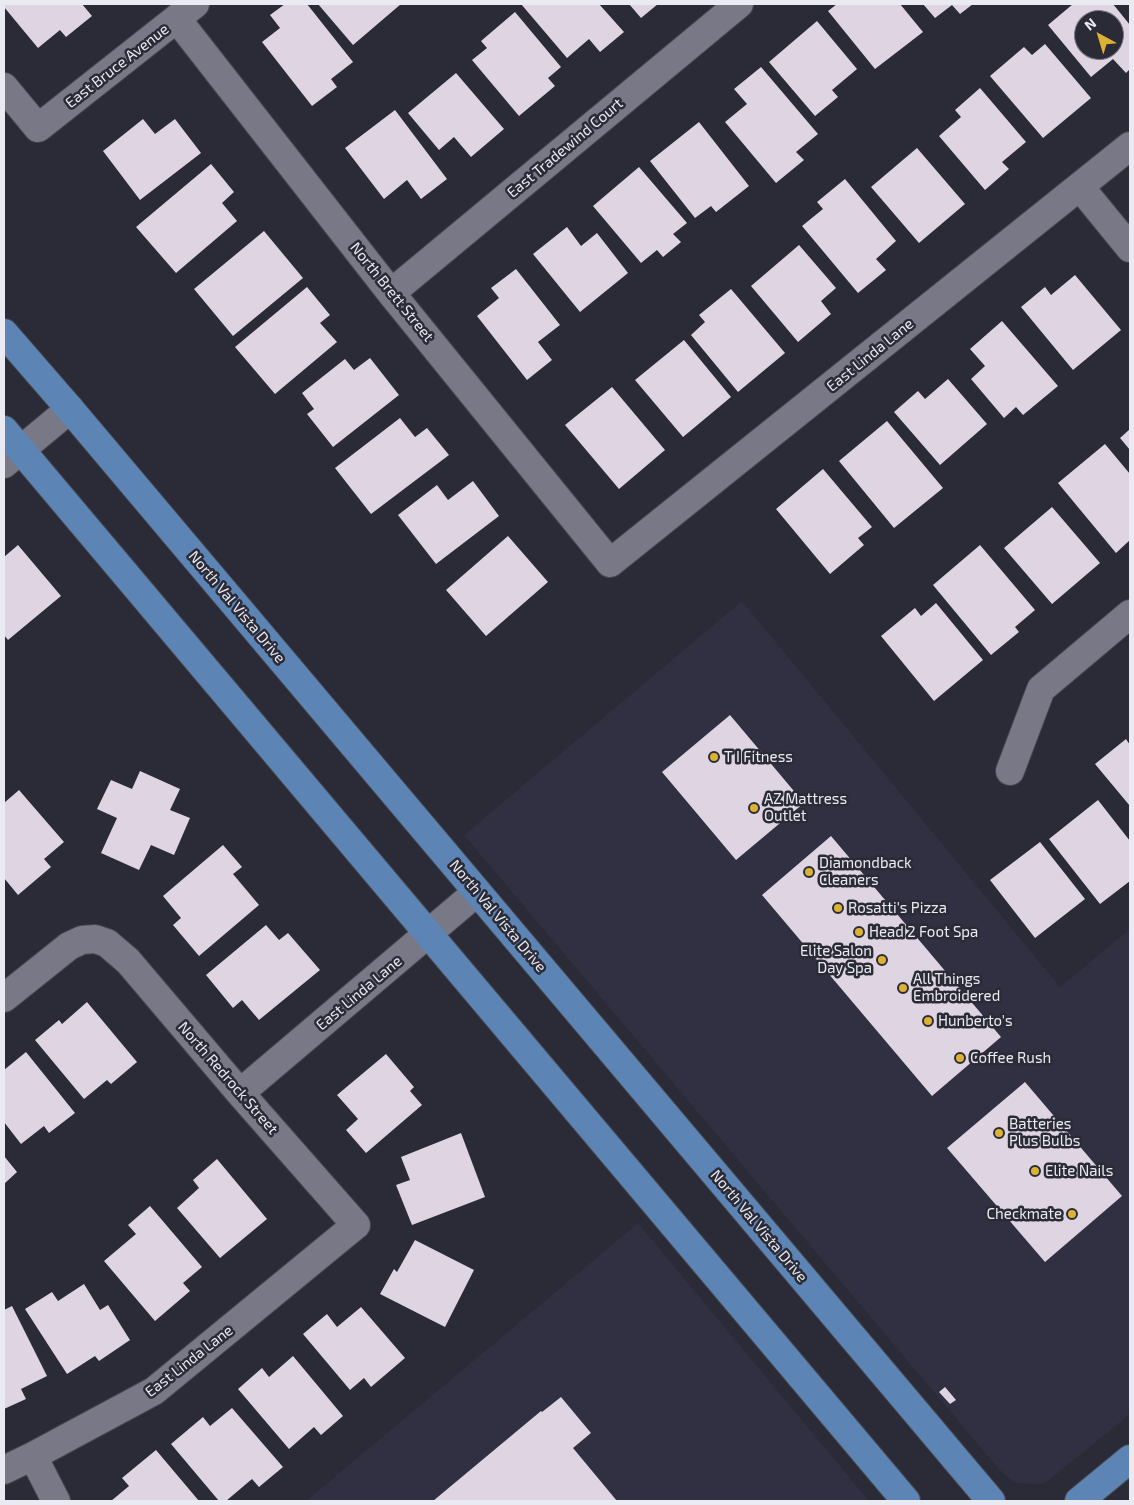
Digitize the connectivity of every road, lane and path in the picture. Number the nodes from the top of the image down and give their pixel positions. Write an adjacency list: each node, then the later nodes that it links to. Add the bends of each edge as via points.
1 (739, 4): 7 (street, East Tradewind Court)
2 (186, 11): 3 (street, East Bruce Avenue, via 38,128); 7 (street, North Brett Street)
3 (4, 87)
4 (1130, 146): 5 (street, East Linda Lane)
5 (1080, 187): 6 (street); 12 (street, East Linda Lane)
6 (1130, 248)
7 (391, 293): 12 (street, North Brett Street)
8 (4, 333): 9 (main road, North Val Vista Drive)
9 (14, 352): 10 (main road, North Val Vista Drive)
10 (70, 409): 11 (street); 15 (main road, North Val Vista Drive)
11 (9, 448): 16 (main road)
12 (610, 563)
13 (1129, 617): 14 (street, via 1041,689)
14 (1010, 771)
15 (478, 892): 16 (street, East Linda Lane); 25 (main road, North Val Vista Drive)
16 (428, 935): 18 (street, East Linda Lane); 24 (main road)
17 (4, 998): 18 (street, North Redrock Street, via 69,946 95,938 107,943 128,961)
18 (240, 1093): 19 (street, North Redrock Street)
19 (356, 1225): 20 (street, East Linda Lane, via 154,1391)
20 (33, 1456): 22 (street, East Linda Lane); 23 (street)
21 (1130, 1459): 26 (main road)
22 (4, 1470)
23 (56, 1501)
24 (906, 1501)
25 (991, 1501)
26 (1079, 1501)

